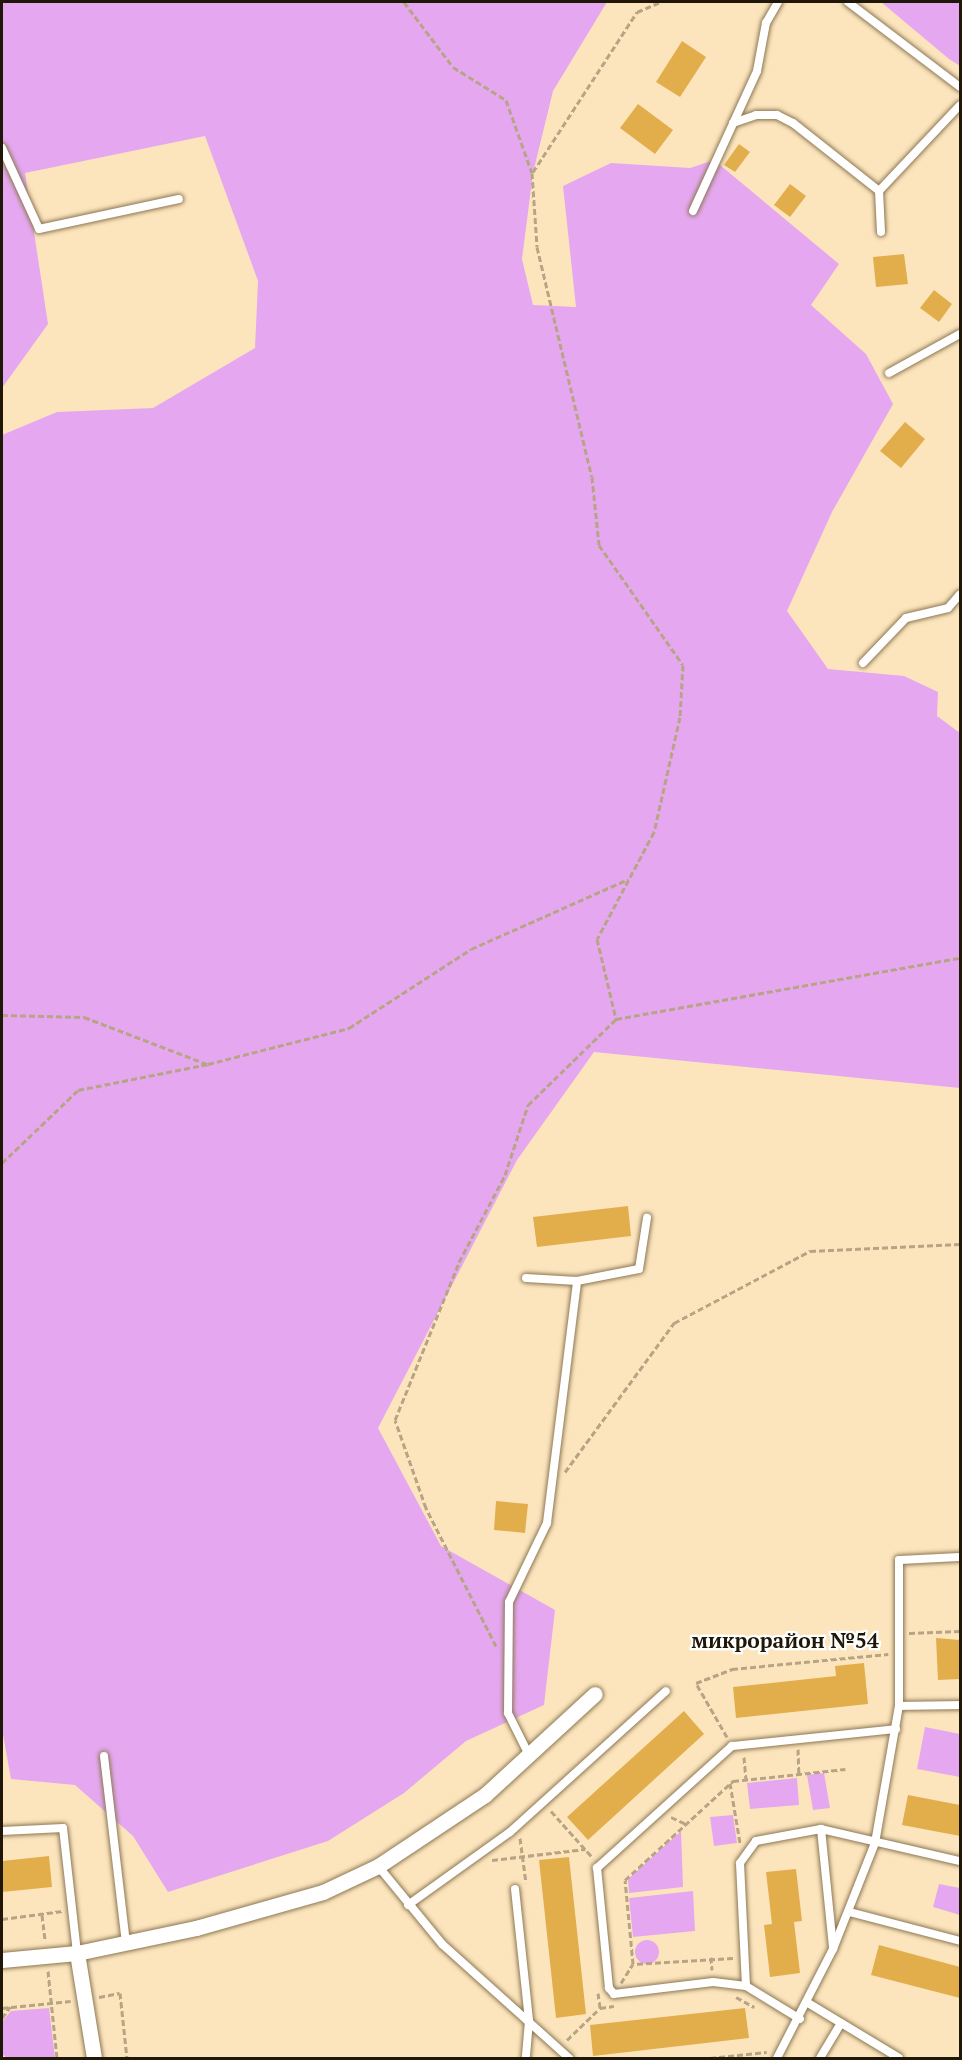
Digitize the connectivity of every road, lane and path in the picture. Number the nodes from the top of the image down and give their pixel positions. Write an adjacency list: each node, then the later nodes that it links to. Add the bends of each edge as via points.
1 (404, 2): 9 (path, via 453,67 506,100)
2 (660, 2): 9 (path, via 637,12)
3 (778, 2): 7 (lane, via 766,22 757,71)
4 (848, 2): 5 (lane)
5 (960, 87)
6 (960, 105): 10 (lane)
7 (733, 123): 10 (lane, via 756,115 777,115); 12 (lane)
8 (2, 148): 11 (lane, via 39,229)
9 (532, 173): 18 (path, via 537,247 592,477 599,545 683,665 680,717 654,832)
10 (879, 191): 13 (lane)
11 (179, 199)
12 (693, 211)
13 (881, 232)
14 (960, 334): 15 (lane)
15 (889, 373)
16 (960, 594): 17 (lane, via 948,608 906,618)
17 (863, 663)
18 (629, 879): 21 (path, via 597,939); 22 (path, via 471,949 349,1028)
19 (960, 957): 21 (path)
20 (2, 1015): 22 (path, via 84,1017)
21 (616, 1020): 33 (path, via 528,1105 505,1175 459,1262 395,1420 426,1508)
22 (208, 1064): 23 (path, via 78,1090)
23 (2, 1163)
24 (647, 1218): 27 (lane, via 639,1269)
25 (960, 1244): 28 (path, via 810,1251 674,1323)
26 (526, 1278): 27 (lane)
27 (577, 1281): 28 (lane)
28 (549, 1495): 33 (lane, via 547,1523 509,1602)
29 (960, 1557): 31 (lane, via 899,1560)
30 (960, 1631): 31 (path)
31 (901, 1634): 32 (lane)
32 (901, 1652): 37 (lane); 40 (path, via 732,1669 696,1683)
33 (507, 1668): 44 (lane, via 508,1713)
34 (666, 1690): 49 (lane)
35 (595, 1694): 44 (street)
36 (960, 1705): 37 (lane)
37 (899, 1706): 38 (lane)
38 (896, 1729): 41 (lane); 53 (lane)
39 (734, 1735): 40 (path)
40 (726, 1736): 42 (path); 43 (path)
41 (798, 1739): 43 (lane); 47 (path)
42 (717, 1743)
43 (732, 1746): 62 (lane)
44 (529, 1755): 63 (street, via 485,1795)
45 (104, 1756): 72 (lane)
46 (845, 1769): 47 (path)
47 (799, 1774): 48 (path)
48 (730, 1782): 56 (path, via 739,1842); 78 (path, via 625,1880)
49 (544, 1803): 50 (lane); 54 (path)
50 (518, 1825): 57 (path); 60 (lane)
51 (821, 1829): 53 (lane); 56 (lane, via 756,1841); 73 (lane)
52 (2, 1831): 67 (lane, via 63,1828)
53 (875, 1843): 59 (lane); 68 (lane)
54 (585, 1849): 57 (path); 58 (path)
55 (600, 1850): 58 (path)
56 (747, 1851): 76 (lane, via 740,1863)
57 (523, 1856): 60 (path); 65 (path)
58 (592, 1857): 61 (path); 62 (path)
59 (960, 1861)
60 (475, 1862): 66 (lane)
61 (585, 1863)
62 (599, 1865): 81 (lane, via 609,1988)
63 (378, 1866): 66 (lane); 72 (street, via 323,1892)
64 (515, 1889): 90 (lane)
65 (527, 1892)
66 (408, 1905): 90 (lane, via 470,1971)
67 (71, 1910): 69 (path); 74 (lane)
68 (849, 1912): 71 (lane); 73 (lane)
69 (42, 1915): 70 (path); 75 (path)
70 (2, 1919)
71 (960, 1941)
72 (126, 1942): 74 (street)
73 (833, 1949): 83 (lane)
74 (77, 1953): 75 (street); 97 (street)
75 (47, 1956): 77 (street); 96 (path)
76 (744, 1958): 78 (path); 80 (lane)
77 (2, 1960)
78 (633, 1964): 81 (path)
79 (597, 1986): 86 (path)
80 (746, 1986): 81 (lane, via 713,1982); 89 (lane)
81 (614, 1994)
82 (730, 1994): 87 (path)
83 (808, 2003): 89 (lane); 91 (lane)
84 (622, 2006): 86 (path)
85 (10, 2007): 88 (path)
86 (600, 2008): 93 (path)
87 (757, 2008)
88 (2, 2018)
89 (800, 2019): 101 (lane)
90 (529, 2021): 98 (lane); 99 (lane)
91 (842, 2024): 102 (lane); 103 (lane)
92 (556, 2035): 93 (path)
93 (565, 2043): 95 (path)
94 (773, 2043): 100 (path, via 767,2053)
95 (574, 2050)
96 (57, 2058)
97 (94, 2058)
98 (526, 2058)
99 (569, 2058)
100 (710, 2058)
101 (777, 2058)
102 (820, 2058)
103 (899, 2058)

